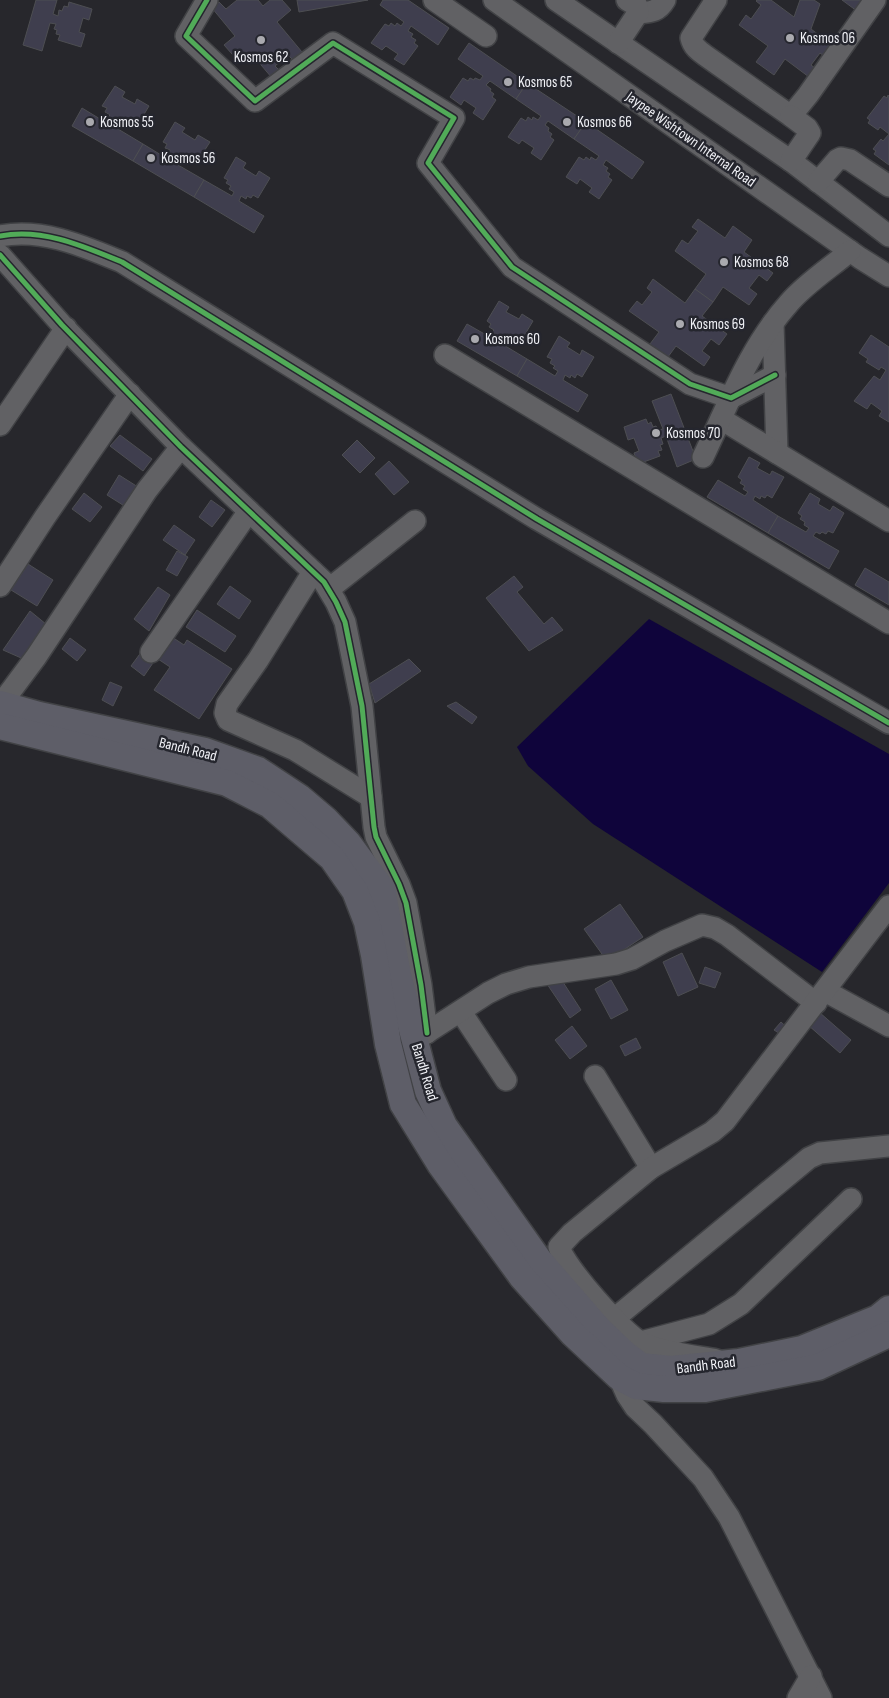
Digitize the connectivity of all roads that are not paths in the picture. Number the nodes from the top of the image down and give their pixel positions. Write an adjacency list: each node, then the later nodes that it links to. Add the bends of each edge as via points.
1 (207, 0): 25 (street, via 186,36 255,101 333,43 454,118 428,162 512,267 690,384)
2 (434, 0): 9 (street)
3 (494, 0): 17 (street, Jaypee Wishtown Internal Road)
4 (556, 0): 10 (street)
5 (665, 0): 8 (street, via 654,12)
6 (716, 0): 11 (street, via 691,38 692,43 701,53)
7 (875, 0): 11 (street)
8 (632, 6): 10 (street)
9 (486, 36)
10 (618, 43): 12 (street)
11 (791, 116): 12 (street, via 810,133)
12 (791, 161): 13 (street)
13 (818, 182): 14 (street, via 842,158); 16 (street)
14 (889, 186)
15 (0, 236): 40 (street, via 44,236 77,243 122,262 537,519)
16 (889, 236)
17 (850, 251): 19 (street, Jaypee Wishtown Internal Road); 20 (street, via 800,292)
18 (0, 255): 21 (street)
19 (889, 276)
20 (773, 323): 23 (street); 25 (street, via 752,353)
21 (66, 328): 24 (street); 27 (street)
22 (445, 355): 37 (street)
23 (775, 375): 25 (street); 29 (street)
24 (130, 394): 28 (street); 35 (street)
25 (731, 398): 26 (street)
26 (721, 419): 29 (street); 30 (street)
27 (0, 425)
28 (181, 447): 31 (street); 39 (street, via 147,490)
29 (777, 453): 33 (street)
30 (704, 457)
31 (249, 511): 34 (street); 38 (street)
32 (415, 521): 36 (street)
33 (889, 521)
34 (313, 572): 36 (street); 41 (street, via 227,704 225,713 228,720 238,726 295,750)
35 (0, 586)
36 (328, 589): 41 (street, via 345,622 353,658 362,706)
37 (889, 623)
38 (152, 652)
39 (0, 711): 46 (main road, Bandh Road, via 40,715 205,751 258,770 298,797 348,843 382,889 398,974); 50 (main road, Bandh Road, via 227,783 270,805 332,858 355,890 367,922 388,1044)
40 (889, 723)
41 (371, 798): 46 (street, via 376,836 399,884 410,917)
42 (889, 906): 43 (street)
43 (821, 997): 44 (street, via 727,935 702,925 616,964 529,977 506,984); 45 (street); 52 (street, via 725,1121)
44 (461, 1012): 46 (street); 48 (street)
45 (889, 1026)
46 (421, 1037): 49 (main road, Bandh Road)
47 (594, 1076): 52 (street)
48 (506, 1080)
49 (428, 1091): 50 (main road); 58 (main road, Bandh Road, via 444,1126 539,1260 625,1354 641,1366 671,1370)
50 (403, 1104): 59 (main road, Bandh Road, via 440,1164 522,1277 573,1334)
51 (889, 1146): 55 (street, via 826,1152 809,1158)
52 (651, 1168): 55 (street, via 559,1247 584,1284)
53 (851, 1198): 57 (street, via 741,1304 709,1324)
54 (889, 1309): 58 (main road, Bandh Road, via 878,1318 802,1349)
55 (614, 1319): 57 (street)
56 (889, 1334): 59 (main road, Bandh Road, via 818,1367 705,1389 636,1386)
57 (641, 1342): 58 (street)
58 (730, 1363)
59 (619, 1377): 60 (street, via 635,1407 703,1478 729,1517)
60 (811, 1676): 61 (street); 62 (street)
61 (798, 1698)
62 (821, 1698)

